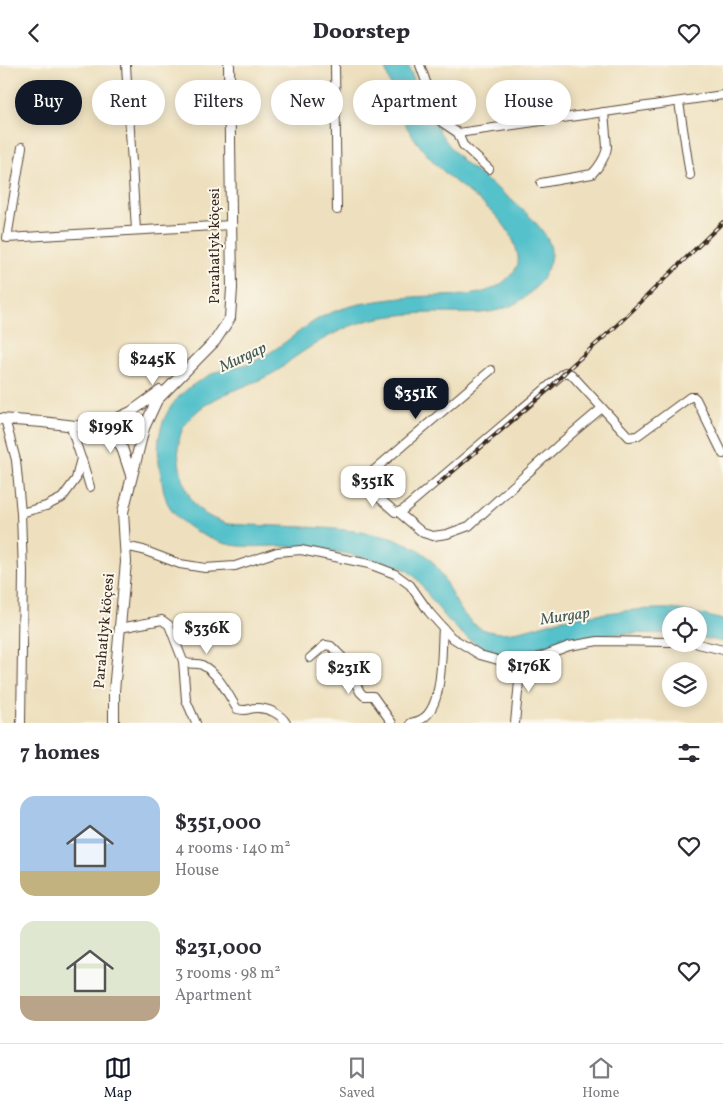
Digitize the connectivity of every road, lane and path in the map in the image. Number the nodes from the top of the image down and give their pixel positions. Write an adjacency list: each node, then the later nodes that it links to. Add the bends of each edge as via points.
1 (126, 65): 15 (street)
2 (229, 65): 14 (main road, Parahatlyk köçesi)
3 (335, 65): 13 (street)
4 (420, 65): 8 (street, via 440,121)
5 (723, 95): 6 (street)
6 (679, 102): 7 (street); 11 (street)
7 (604, 112): 8 (street); 12 (street, via 607,147 595,171)
8 (458, 133): 10 (street, via 463,145)
9 (22, 147): 15 (street, via 8,238)
10 (489, 169)
11 (690, 175)
12 (541, 183)
13 (337, 210)
14 (231, 225): 15 (street); 17 (main road, Parahatlyk köçesi, via 230,318 214,341)
15 (136, 230)
16 (491, 369): 27 (street, via 366,477 367,487 394,512)
17 (177, 378): 21 (main road, via 131,412); 22 (main road, Parahatlyk köçesi, via 157,400)
18 (602, 408): 23 (street, via 629,437 633,437 694,397); 27 (street, via 468,526 433,537 423,533); 27 (street, via 571,374 565,372)
19 (3, 419): 20 (main road); 28 (street, via 16,460)
20 (70, 425): 21 (main road); 24 (street)
21 (96, 428): 22 (main road); 25 (main road, via 121,445)
22 (142, 434): 25 (main road, Parahatlyk köçesi)
23 (723, 454)
24 (82, 458): 26 (street); 28 (street, via 76,479 62,498)
25 (131, 476): 29 (main road, Parahatlyk köçesi, via 123,512)
26 (90, 487)
27 (398, 512)
28 (21, 513): 38 (street)
29 (125, 546): 30 (main road, Parahatlyk köçesi); 31 (street, via 180,564 205,568 235,566 277,552 301,550 368,565 395,574 410,585)
30 (120, 628): 36 (street, via 162,620 169,625); 39 (main road, Parahatlyk köçesi)
31 (443, 628): 37 (street, via 451,637 480,655 512,664); 43 (street, via 440,686 427,715)
32 (662, 642): 37 (street, via 598,641)
33 (707, 646): 34 (street)
34 (723, 650)
35 (310, 658): 42 (street, via 325,645 331,646 343,657 360,692 364,696 374,696)
36 (183, 661): 40 (street, via 186,700); 41 (street, via 201,665 209,671 221,683 237,709 265,708 282,717)
37 (521, 661): 44 (street)
38 (21, 723)
39 (114, 723)
40 (196, 723)
41 (286, 723)
42 (392, 723)
43 (411, 723)
44 (515, 723)

